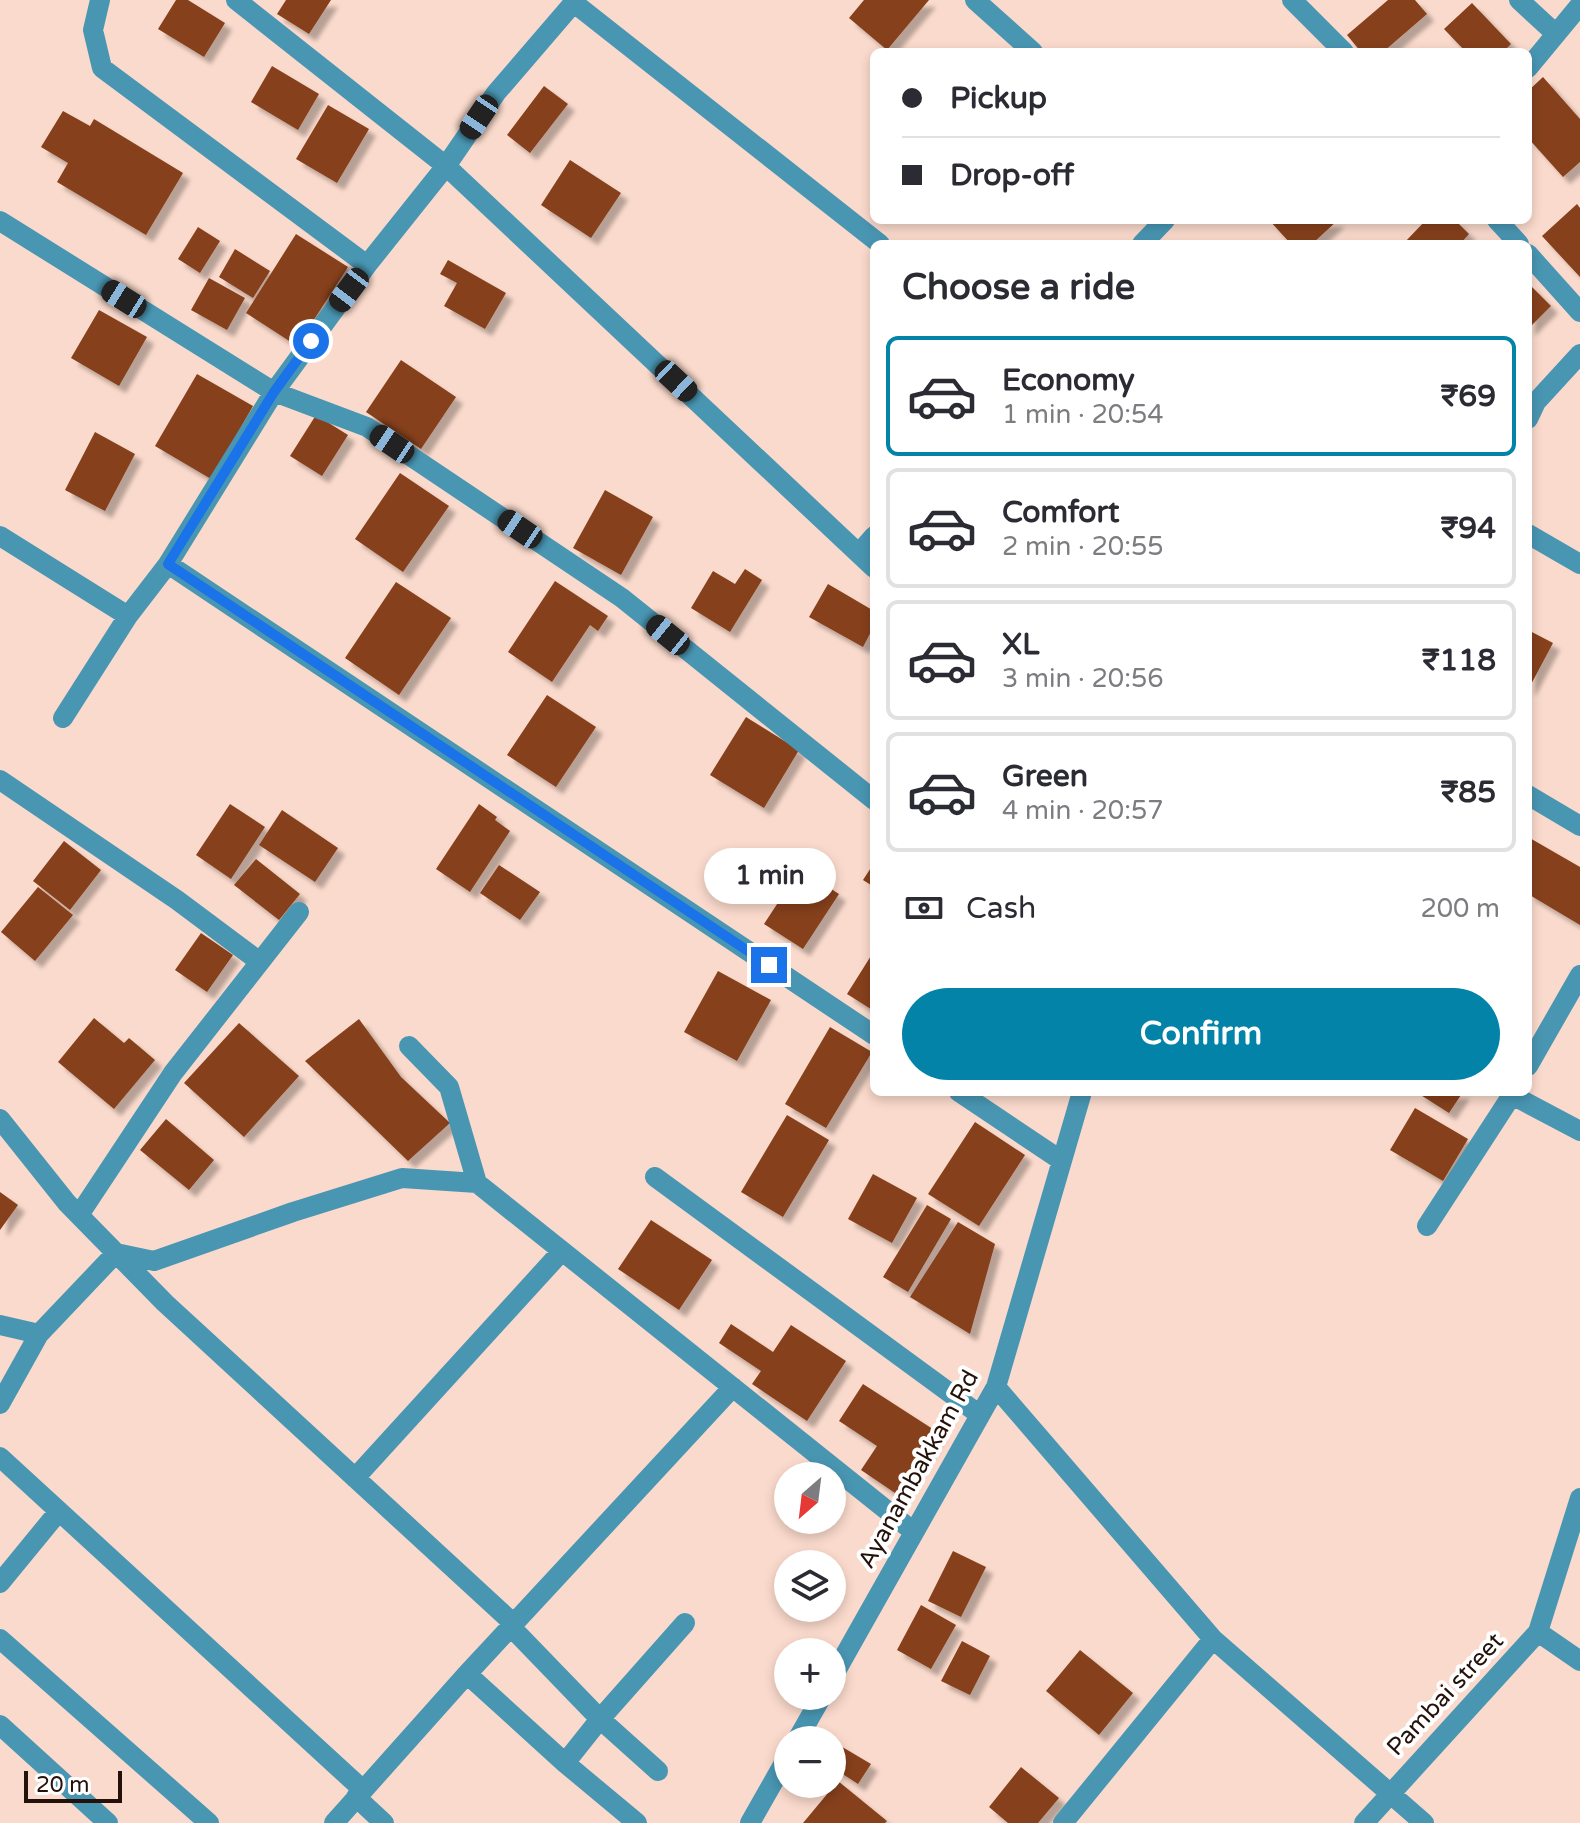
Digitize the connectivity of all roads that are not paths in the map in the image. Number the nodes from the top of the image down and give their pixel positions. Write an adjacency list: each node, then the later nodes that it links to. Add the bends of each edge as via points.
1 (100, 0): 20 (street, via 93,30 102,68)
2 (236, 0): 12 (street)
3 (975, 0): 9 (street)
4 (1292, 0): 10 (street)
5 (1519, 0): 8 (street)
6 (575, 2): 12 (street, via 496,93); 16 (street)
7 (1580, 5): 8 (street)
8 (1556, 34): 11 (street)
9 (1029, 48)
10 (1340, 48)
11 (1532, 63)
12 (446, 166): 20 (street); 27 (street)
13 (0, 221): 23 (street)
14 (1161, 224): 17 (street)
15 (1501, 224): 18 (street)
16 (875, 240)
17 (1146, 240)
18 (1515, 240)
19 (1532, 258): 21 (street)
20 (367, 265): 23 (street)
21 (1580, 312)
22 (1580, 354): 24 (street)
23 (274, 392): 28 (street); 33 (street, via 367,427 609,590)
24 (1532, 410)
25 (0, 536): 30 (street)
26 (1532, 536): 29 (street)
27 (867, 560)
28 (168, 564): 30 (street); 39 (street)
29 (1580, 564)
30 (128, 616): 31 (street)
31 (63, 718)
32 (0, 780): 37 (street)
33 (870, 797)
34 (1532, 797): 35 (street)
35 (1580, 826)
36 (299, 912): 37 (street)
37 (260, 962): 51 (street, via 173,1073)
38 (1580, 975): 41 (street)
39 (870, 1032)
40 (409, 1046): 50 (street, via 449,1087)
41 (1532, 1059)
42 (965, 1096): 48 (street)
43 (1081, 1096): 48 (street, Ayanambakkam Rd)
44 (1510, 1096): 52 (street)
45 (1517, 1096): 47 (street)
46 (0, 1119): 51 (street)
47 (1580, 1131)
48 (1062, 1161): 58 (street, Ayanambakkam Rd)
49 (655, 1177): 60 (street)
50 (477, 1183): 53 (street); 54 (street, via 402,1178 154,1261)
51 (79, 1215): 54 (street)
52 (1427, 1226)
53 (562, 1251): 57 (street); 62 (street)
54 (116, 1253): 56 (street); 62 (street)
55 (0, 1325): 56 (street)
56 (39, 1334): 59 (street)
57 (733, 1387): 66 (street); 69 (street)
58 (996, 1387): 60 (street, Ayanambakkam Rd); 72 (street)
59 (0, 1404)
60 (980, 1415): 66 (street, Ayanambakkam Rd)
61 (0, 1457): 64 (street)
62 (355, 1478): 69 (street)
63 (1580, 1498): 65 (street)
64 (59, 1511): 67 (street); 82 (street)
65 (1576, 1520): 70 (street)
66 (914, 1532): 73 (street, Ayanambakkam Rd)
67 (0, 1583)
68 (685, 1623): 76 (street)
69 (512, 1625): 75 (street); 76 (street)
70 (1538, 1632): 74 (street); 81 (street, Pambai street)
71 (0, 1639): 86 (street)
72 (1213, 1639): 81 (street); 91 (street)
73 (846, 1653)
74 (1580, 1661)
75 (467, 1674): 78 (street); 82 (street)
76 (600, 1719): 78 (street); 79 (street)
77 (0, 1725): 83 (street)
78 (565, 1763): 89 (street)
79 (658, 1771)
80 (774, 1781): 90 (street)
81 (1391, 1792): 92 (street, Pambai street); 93 (street)
82 (360, 1794): 87 (street); 88 (street)
83 (90, 1807): 84 (street); 85 (street)
84 (76, 1823)
85 (108, 1823)
86 (209, 1823)
87 (334, 1823)
88 (384, 1823)
89 (637, 1823)
90 (750, 1823)
91 (1063, 1823)
92 (1364, 1823)
93 (1424, 1823)

